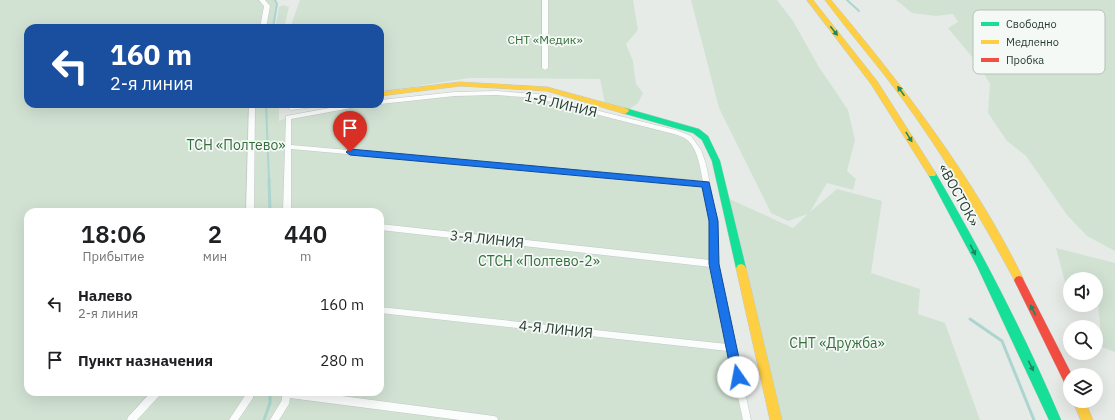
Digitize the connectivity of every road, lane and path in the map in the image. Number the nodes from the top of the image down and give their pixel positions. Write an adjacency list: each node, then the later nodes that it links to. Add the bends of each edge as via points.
1 (262, 0): 5 (street, via 267,6)
2 (544, 0): 6 (street)
3 (810, 0): 31 (main road, «ВОСТОК», one-way to 31, via 893,111 952,210)
4 (828, 0): 19 (main road, «ВОСТОК», one-way to 4, via 998,240 929,129 890,75)
5 (265, 24)
6 (545, 68)
7 (384, 94): 30 (main road, via 460,84 547,89 671,123 696,131 705,138 716,160)
8 (384, 102): 12 (street, 1-Я ЛИНИЯ, via 455,94 537,96 676,132 689,138 698,150)
9 (252, 108): 13 (street)
10 (339, 108): 11 (street, via 288,117)
11 (288, 147): 12 (street); 14 (street)
12 (706, 184): 16 (street, 1-Я ЛИНИЯ, via 713,221)
13 (250, 208)
14 (287, 208)
15 (384, 227): 16 (street, 3-Я ЛИНИЯ)
16 (714, 264): 18 (street, 1-Я ЛИНИЯ)
17 (384, 310): 18 (street, 4-Я ЛИНИЯ)
18 (732, 348): 29 (street, 1-Я ЛИНИЯ)
19 (1063, 368)
20 (153, 396): 25 (street)
21 (249, 396): 26 (street)
22 (286, 396): 27 (street, via 286,401)
23 (309, 396): 28 (street)
24 (1082, 408): 32 (main road)
25 (131, 420)
26 (233, 420)
27 (274, 420)
28 (494, 420)
29 (747, 420)
30 (776, 420)
31 (1055, 420)
32 (1087, 420)

